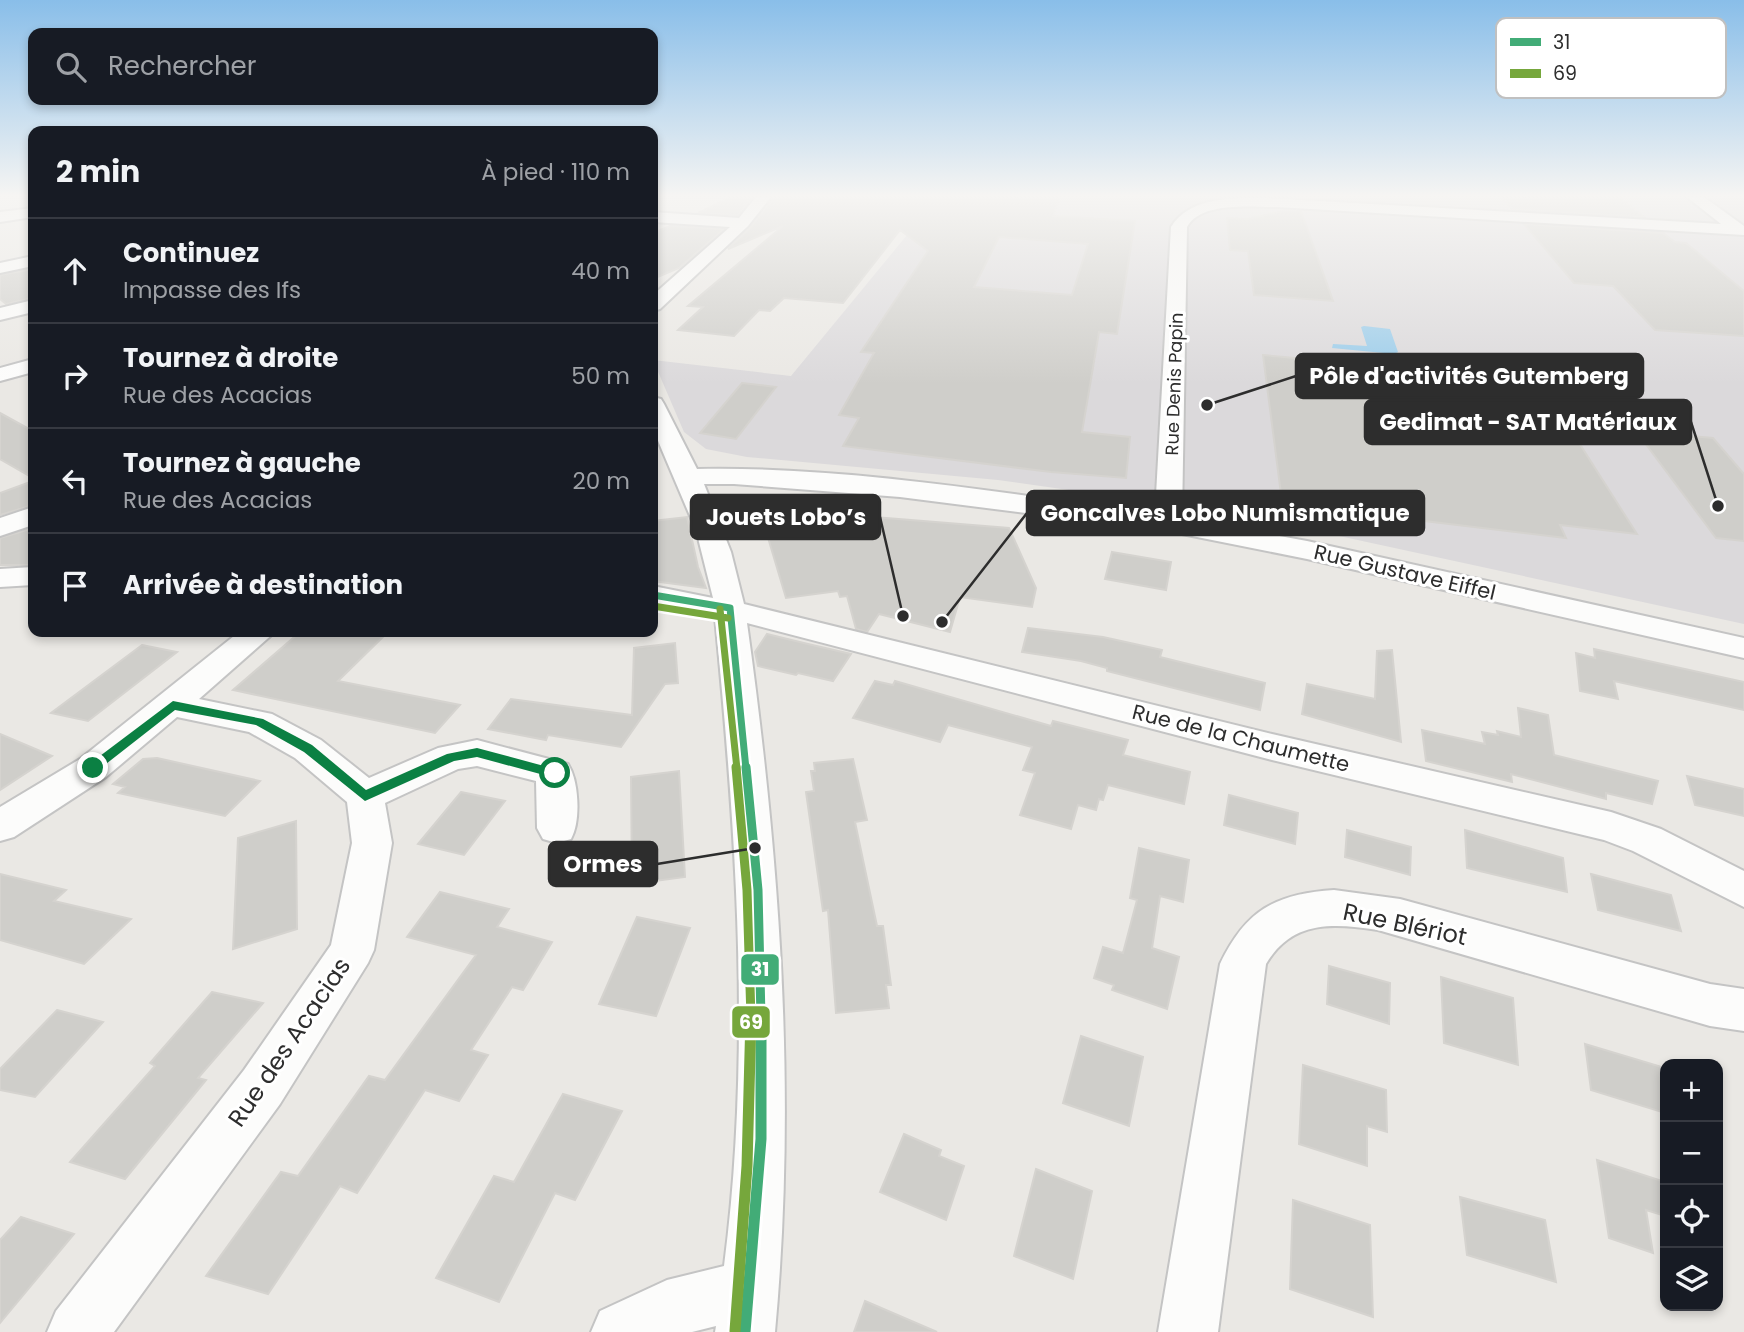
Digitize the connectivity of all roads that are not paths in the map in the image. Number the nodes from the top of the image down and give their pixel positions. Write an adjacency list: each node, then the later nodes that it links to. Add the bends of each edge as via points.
1 (703, 259): 5 (street)
2 (1178, 259): 14 (street, Rue Denis Papin)
3 (28, 262): 4 (street)
4 (0, 268)
5 (658, 300)
6 (28, 307): 7 (street)
7 (0, 314)
8 (28, 366): 9 (street)
9 (2, 374): 10 (street)
10 (28, 385)
11 (658, 415): 12 (street)
12 (687, 477): 14 (street, Rue Gustave Eiffel, via 734,476 900,489); 19 (street, via 703,505)
13 (28, 517): 15 (street)
14 (1167, 523): 21 (street, Rue Gustave Eiffel)
15 (0, 528)
16 (28, 576): 17 (street)
17 (0, 578)
18 (658, 596): 19 (street)
19 (730, 608): 26 (street, Rue de la Chaumette, via 1272,747 1611,827 1647,840); 28 (street, via 758,890 761,1139)
20 (253, 637): 22 (street)
21 (1744, 649)
22 (173, 705): 23 (street, via 259,722 308,748); 24 (street, via 59,792)
23 (365, 796): 25 (street, via 451,757 477,753 555,773); 29 (street, Rue des Acacias, via 372,842 352,950 262,1087)
24 (0, 826)
25 (557, 828)
26 (1744, 890)
27 (1744, 1010): 31 (street, Rue Blériot, via 1710,1005 1420,923 1348,908 1313,909 1268,927 1252,942 1243,964)
28 (748, 1310): 30 (street, via 667,1309)
29 (77, 1332)
30 (621, 1332)
31 (1188, 1332)

